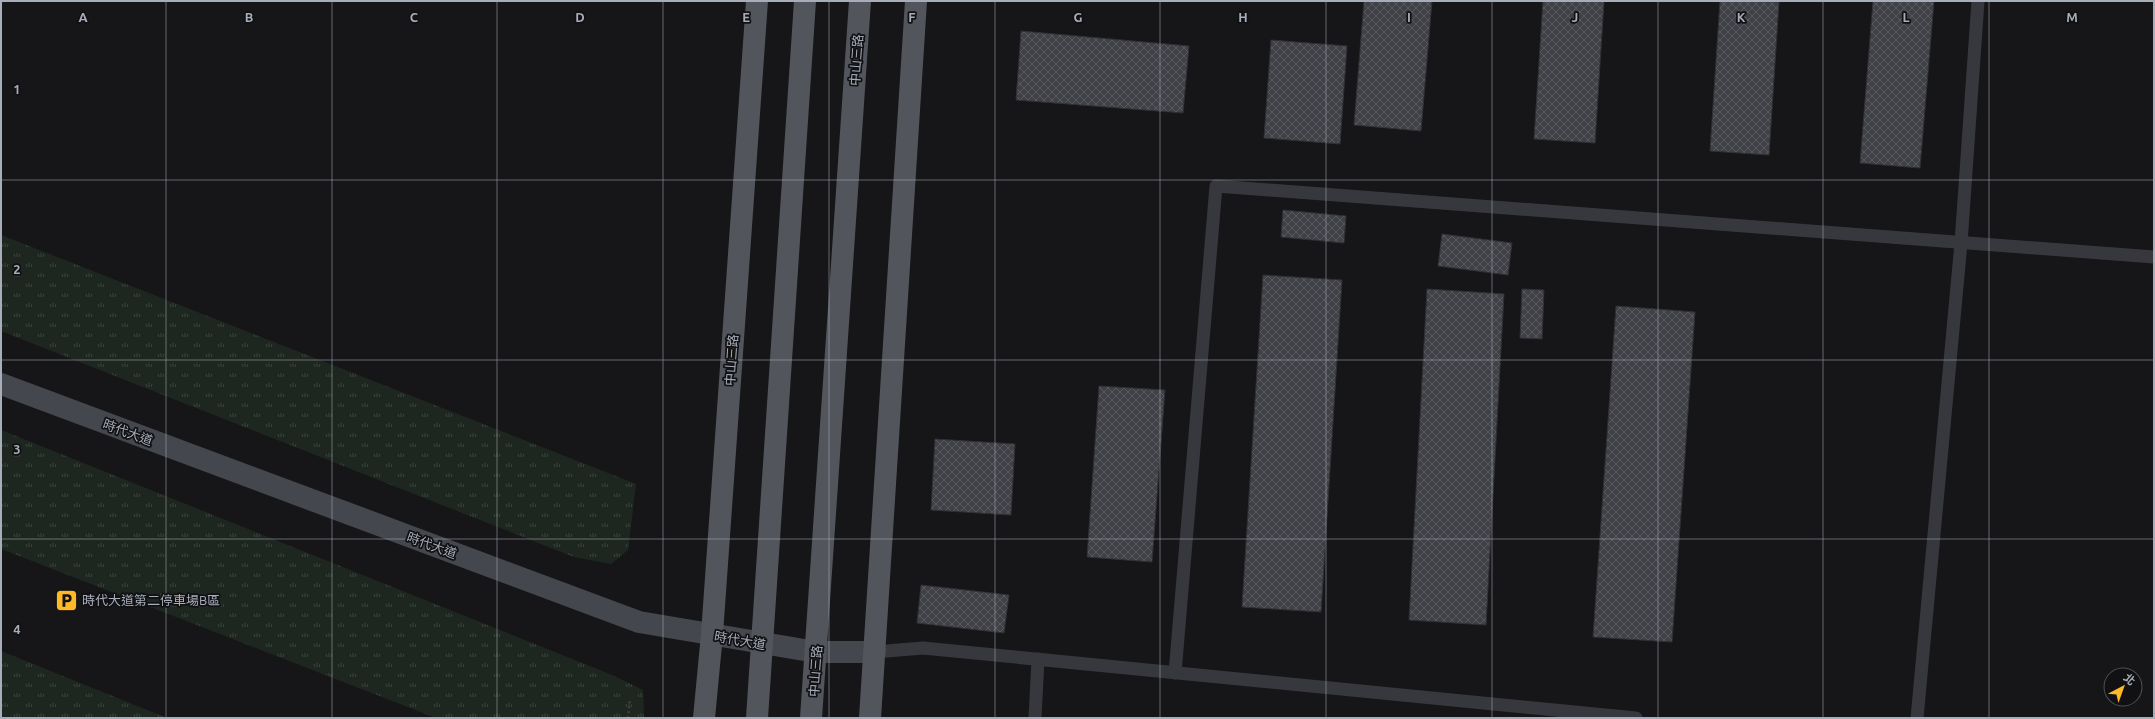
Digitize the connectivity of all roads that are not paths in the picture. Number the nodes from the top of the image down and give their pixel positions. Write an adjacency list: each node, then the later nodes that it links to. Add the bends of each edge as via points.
1 (757, 1): 9 (main road, 中山三路)
2 (805, 1): 10 (main road)
3 (860, 1): 11 (main road, 中山三路)
4 (916, 1): 12 (main road)
5 (1978, 1): 6 (lane)
6 (1961, 243): 7 (lane); 14 (lane, via 1216,186); 21 (lane)
7 (2154, 258)
8 (1, 384): 9 (street, 時代大道, via 639,622)
9 (712, 634): 10 (street, 時代大道); 15 (main road, 中山三路)
10 (763, 644): 11 (street, 時代大道); 16 (main road)
11 (816, 652): 12 (street, 時代大道); 17 (main road, 中山三路)
12 (875, 652): 13 (lane, via 923,648); 18 (main road)
13 (1038, 659): 14 (lane); 19 (lane)
14 (1175, 673): 20 (lane)
15 (704, 718)
16 (757, 718)
17 (811, 718)
18 (870, 718)
19 (1035, 718)
20 (1636, 718)
21 (1917, 718)

